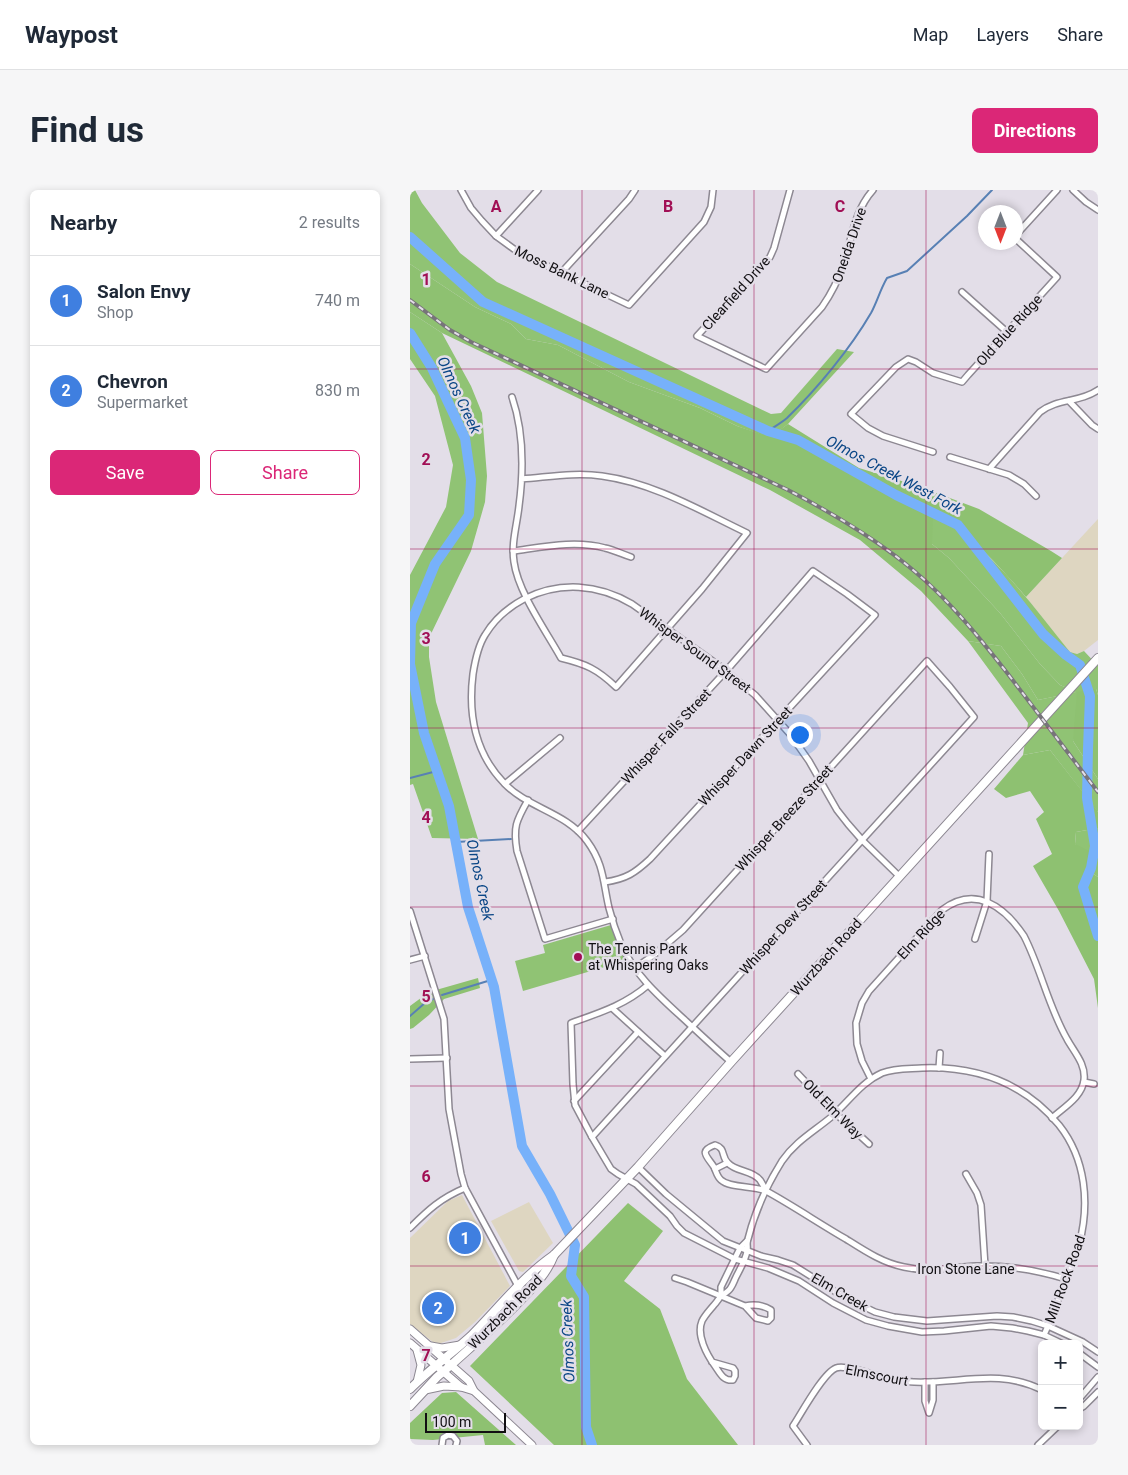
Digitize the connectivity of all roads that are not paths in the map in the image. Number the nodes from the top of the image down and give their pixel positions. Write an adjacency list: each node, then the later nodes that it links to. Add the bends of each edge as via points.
1 (460, 190): 11 (street, Moss Bank Lane)
2 (538, 190): 11 (street)
3 (635, 190): 13 (street)
4 (712, 190): 13 (street, Moss Bank Lane, via 711,207 704,222 629,305)
5 (790, 190): 16 (street, Clearfield Drive, via 770,256 697,336)
6 (873, 190): 16 (street, Oneida Drive, via 858,214 840,275 829,297)
7 (1057, 190): 10 (street)
8 (1073, 190): 9 (street)
9 (1098, 210)
10 (1023, 227)
11 (496, 236): 13 (street, Moss Bank Lane, via 525,256)
12 (1023, 245): 15 (street, Old Blue Ridge, via 1057,277)
13 (561, 273)
14 (962, 292): 15 (street)
15 (1006, 332): 21 (street, Old Blue Ridge, via 962,382 934,373 908,359 896,367 851,414 883,436)
16 (766, 369)
17 (1098, 390): 19 (street)
18 (512, 397): 24 (street, via 521,431)
19 (1069, 401): 20 (street); 23 (street, via 1054,404 1040,412)
20 (1098, 429)
21 (933, 452)
22 (950, 457): 23 (street)
23 (988, 469): 25 (street, via 1017,479)
24 (522, 479): 26 (street); 30 (street, via 580,474 622,479 662,493 747,533)
25 (1036, 496)
26 (513, 551): 27 (street, via 574,544 605,548); 28 (street, via 516,574)
27 (630, 557)
28 (527, 598): 30 (street, Whisper Sound Street, via 563,587 601,590 627,601); 30 (street, via 561,658 592,668 616,687); 37 (street, Whisper Sound Street, via 501,616 486,634 477,655 472,684 475,732 488,763)
29 (875, 615): 32 (street, Whisper Falls Street, via 813,572); 34 (street, Whisper Dawn Street)
30 (666, 630): 32 (street, Whisper Sound Street)
31 (1098, 658): 42 (main road, Wurzbach Road)
32 (726, 671): 34 (street, Whisper Sound Street, via 755,695); 39 (street, Whisper Falls Street)
33 (974, 717): 36 (street, Whisper Breeze Street, via 927,661); 40 (street, Whisper Dew Street)
34 (777, 721): 36 (street, Whisper Sound Street, via 790,734); 43 (street, Whisper Dawn Street, via 650,859 631,875)
35 (560, 738): 37 (street)
36 (820, 779): 40 (street, Whisper Sound Street, via 837,810); 50 (street, Whisper Breeze Street, via 682,930)
37 (505, 784): 38 (street, Whisper Sound Street)
38 (528, 800): 39 (street, Whisper Sound Street); 46 (street, via 515,826 515,840 545,939)
39 (578, 831): 43 (street, Whisper Sound Street, via 596,856)
40 (862, 840): 42 (street, Whisper Sound Street); 53 (street, Whisper Dew Street)
41 (990, 854): 44 (street)
42 (899, 876): 59 (main road, Wurzbach Road)
43 (605, 882): 46 (street, Whisper Sound Street)
44 (987, 901): 47 (street); 62 (street, Elm Ridge, via 965,899 942,910 865,996 858,1016 856,1044); 63 (street, via 1016,924 1024,936 1056,1020 1083,1065)
45 (410, 911): 48 (street)
46 (612, 919): 50 (street, Whisper Sound Street)
47 (975, 939)
48 (425, 956): 49 (street); 57 (street, via 444,1019)
49 (410, 960)
50 (635, 968): 51 (street, Whisper Sound Street)
51 (648, 984): 52 (street); 53 (street, Whisper Sound Street)
52 (612, 1008): 54 (street); 65 (street, via 571,1023)
53 (692, 1027): 56 (street, Whisper Dew Street); 59 (street, Whisper Sound Street)
54 (638, 1032): 56 (street); 65 (street)
55 (940, 1053): 60 (street)
56 (665, 1056): 68 (street, Whisper Dew Street)
57 (447, 1058): 58 (street); 75 (street, via 448,1109)
58 (410, 1060)
59 (731, 1062): 71 (main road, Wurzbach Road)
60 (939, 1068): 62 (street, Mill Rock Road, via 898,1069); 67 (street, Mill Rock Road, via 970,1071 1002,1082 1032,1098)
61 (798, 1074): 66 (street, Old Elm Way)
62 (871, 1079): 66 (street, Mill Rock Road)
63 (1084, 1082): 64 (street); 67 (street, via 1078,1095)
64 (1094, 1084)
65 (574, 1101): 68 (street, Elm Creek)
66 (835, 1113): 69 (street, Old Elm Way); 77 (street, Mill Rock Road, via 790,1152)
67 (1052, 1118): 91 (street, Mill Rock Road, via 1075,1152 1085,1192 1082,1234)
68 (592, 1136): 74 (street, Elm Creek, via 611,1168)
69 (869, 1144)
70 (727, 1163): 72 (street); 72 (street, via 722,1148 715,1145 705,1152); 77 (street, via 759,1179)
71 (638, 1167): 74 (main road, Wurzbach Road); 76 (street, Elm Creek)
72 (715, 1169): 77 (street, via 721,1180 728,1183)
73 (966, 1174): 86 (street, via 981,1205)
74 (626, 1179): 78 (street, Elm Creek); 83 (main road, Wurzbach Road)
75 (465, 1188): 79 (street, via 435,1204); 92 (street)
76 (660, 1188): 78 (street); 81 (street, Elm Creek, via 723,1241)
77 (766, 1190): 80 (street, Mill Rock Road); 86 (street, Iron Stone Lane, via 892,1264 927,1270)
78 (652, 1198): 84 (street, Elm Creek, via 684,1233)
79 (410, 1228)
80 (747, 1241): 81 (street, Mill Rock Road); 82 (street, Mill Rock Road)
81 (740, 1248): 82 (street, Elm Creek); 84 (street, Mill Rock Road)
82 (747, 1251): 85 (street, Mill Rock Road); 96 (street, Elm Creek, via 793,1265 859,1305 894,1317 927,1321 997,1316)
83 (554, 1255): 87 (main road, Wurzbach Road); 92 (main road, Wurzbach Road)
84 (735, 1258): 85 (street, Elm Creek); 88 (street, Mill Rock Road)
85 (743, 1261): 89 (street, Mill Rock Road); 98 (street, Elm Creek, via 800,1281 848,1312 888,1326 922,1332 991,1326)
86 (985, 1266): 91 (street, Iron Stone Lane, via 1022,1268)
87 (549, 1267): 92 (main road, via 524,1286); 95 (main road, Wurzbach Road)
88 (728, 1274): 89 (street); 93 (street, Mill Rock Road, via 721,1287)
89 (736, 1277): 93 (street, Mill Rock Road, via 729,1290)
90 (675, 1278): 93 (street)
91 (1066, 1279): 96 (street, Mill Rock Road)
92 (518, 1286): 95 (main road, via 518,1294 503,1310); 102 (main road, Wurzbach Road)
93 (721, 1296): 94 (street); 107 (street, Mill Rock Road, via 701,1323 703,1344)
94 (745, 1306): 94 (street, via 756,1318 768,1321 771,1318 768,1308 756,1304)
95 (502, 1319): 109 (main road, Wurzbach Road)
96 (1048, 1326): 98 (street, Mill Rock Road); 104 (street, Elm Creek)
97 (410, 1329): 101 (main road)
98 (1044, 1335): 99 (street, Elm Creek)
99 (1055, 1340)
100 (410, 1342): 103 (main road)
101 (429, 1346): 102 (main road); 106 (main road)
102 (460, 1346): 106 (main road, Wurzbach Road)
103 (417, 1349): 108 (main road); 113 (main road, via 421,1365)
104 (1098, 1352)
105 (1083, 1356): 110 (street)
106 (444, 1360): 108 (main road, Wurzbach Road); 109 (main road)
107 (712, 1362): 107 (street, Mill Rock Road, via 723,1378 733,1380 733,1368)
108 (436, 1365): 111 (main road); 113 (main road, Wurzbach Road)
109 (451, 1365): 111 (main road, Wurzbach Road); 121 (main road)
110 (1098, 1367)
111 (443, 1371): 116 (main road); 119 (main road, Wurzbach Road)
112 (1098, 1377): 120 (street)
113 (417, 1382): 118 (main road, Wurzbach Road)
114 (925, 1382): 115 (street, Elmscourt); 115 (street, Elmscourt, via 929,1413); 130 (street, Elmscourt, via 892,1379 846,1367 836,1368 825,1377 793,1426)
115 (933, 1382): 117 (street, Elmscourt, via 994,1377 1017,1380)
116 (461, 1387): 119 (main road); 121 (main road)
117 (1038, 1388)
118 (410, 1389)
119 (425, 1390): 124 (main road, Wurzbach Road)
120 (1087, 1390): 122 (street); 123 (street)
121 (474, 1391): 129 (main road)
122 (1083, 1394)
123 (1096, 1394): 125 (street)
124 (410, 1406)
125 (1083, 1406)
126 (1054, 1430): 131 (street)
127 (442, 1445): 128 (street, via 443,1438 448,1435 453,1436)
128 (456, 1445)
129 (532, 1445)
130 (807, 1445)
131 (1038, 1445)

